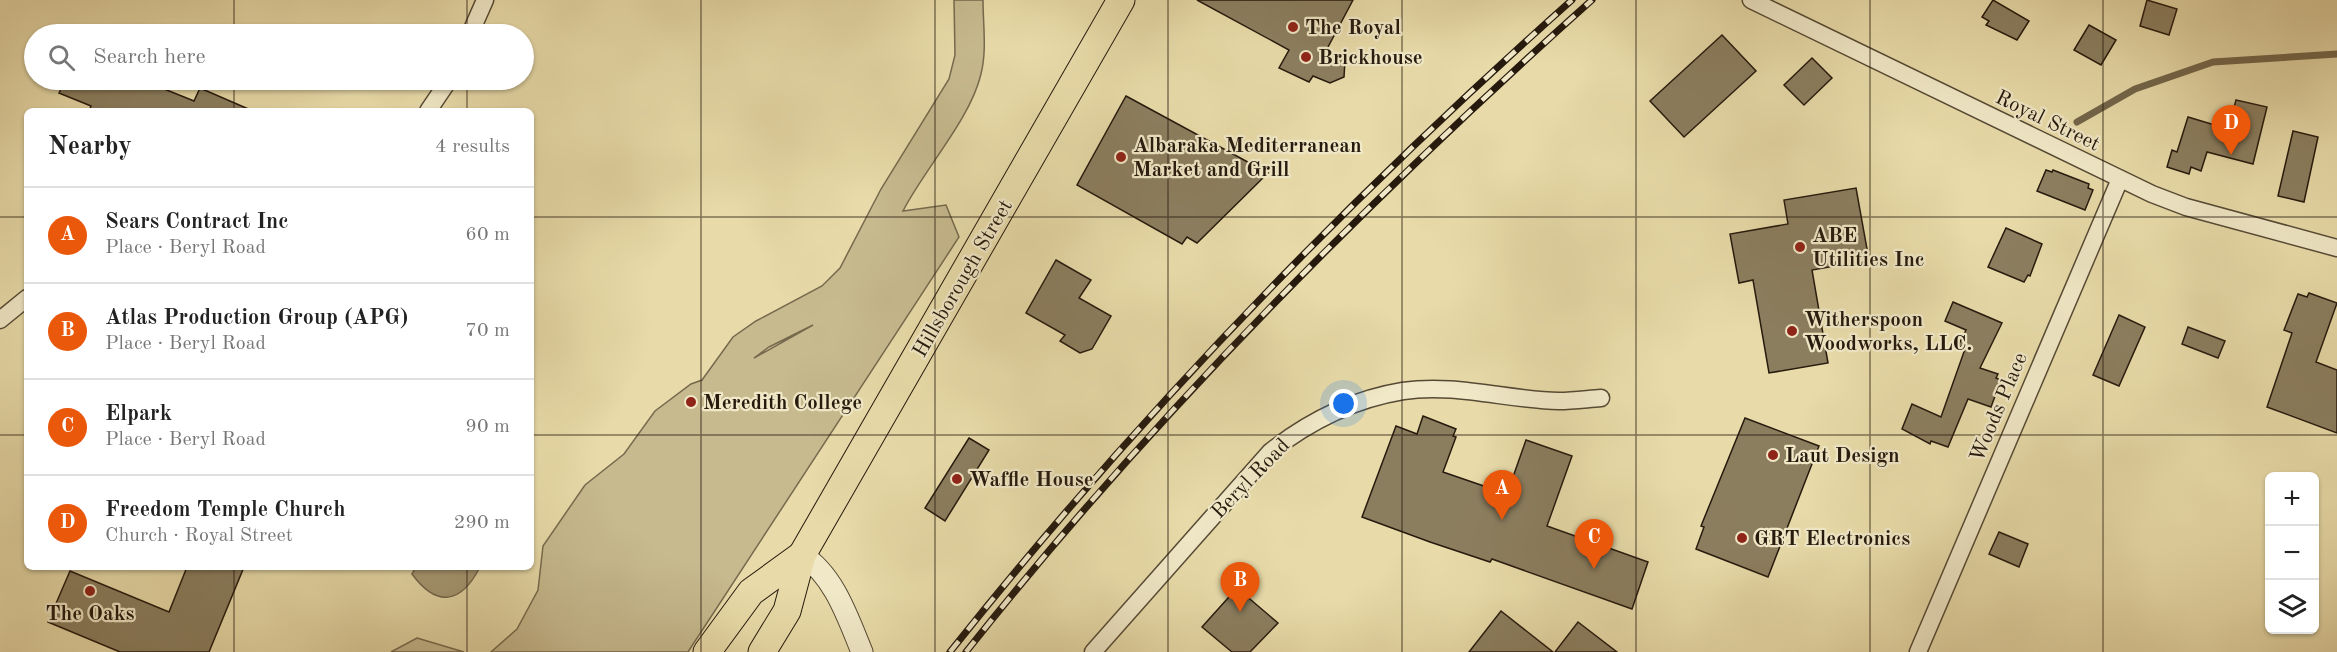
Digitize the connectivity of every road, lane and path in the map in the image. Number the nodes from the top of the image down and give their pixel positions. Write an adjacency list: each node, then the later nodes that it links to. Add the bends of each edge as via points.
1 (485, 0): 4 (street)
2 (1751, 0): 7 (street, Royal Street)
3 (1119, 1): 12 (main road, Hillsborough Street)
4 (474, 24)
5 (442, 90): 6 (street)
6 (430, 108)
7 (2120, 179): 8 (street, Royal Street, via 2186,207); 17 (street, Woods Place)
8 (2337, 248)
9 (24, 300): 10 (street)
10 (0, 320)
11 (1601, 398): 16 (street, Beryl Road, via 1558,401 1479,392 1403,391 1333,412 1300,428 1270,452)
12 (801, 555): 13 (main road, Hillsborough Street, via 751,592); 14 (main road, Hillsborough Street, via 788,611); 15 (street, via 829,582)
13 (707, 652)
14 (762, 652)
15 (862, 652)
16 (1093, 652)
17 (1918, 652)

